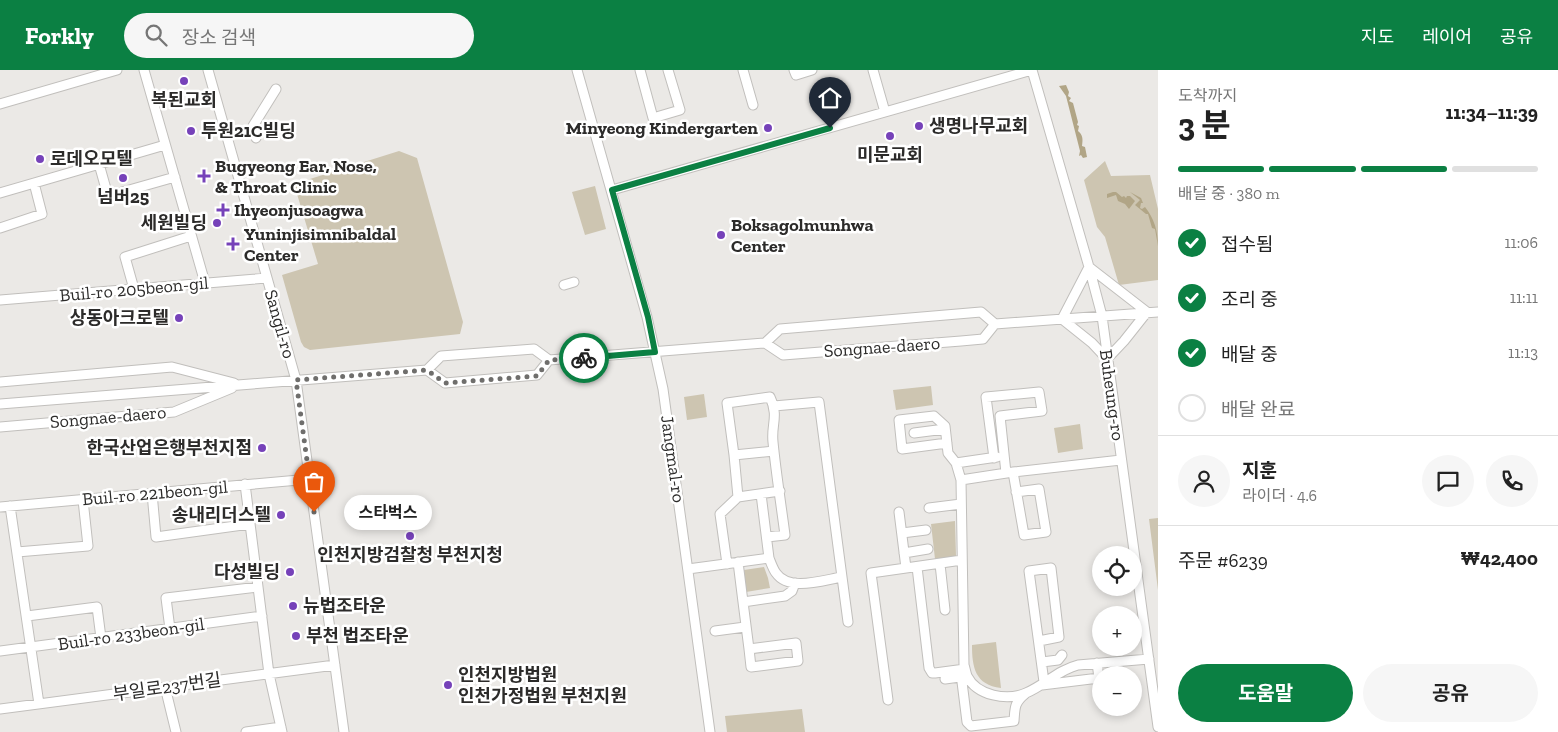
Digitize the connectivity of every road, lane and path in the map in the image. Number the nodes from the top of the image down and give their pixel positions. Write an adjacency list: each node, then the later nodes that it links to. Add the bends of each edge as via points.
1 (117, 70): 13 (street)
2 (144, 70): 17 (street)
3 (208, 70): 26 (street, Sangil-ro)
4 (577, 70): 21 (street, Jangmal-ro)
5 (640, 70): 6 (street, via 653,118 680,110)
6 (668, 70)
7 (743, 70): 14 (street)
8 (794, 70): 9 (street, via 796,75)
9 (812, 70)
10 (873, 70): 15 (street)
11 (1032, 70): 15 (street, Buheung-ro); 25 (street, Buheung-ro)
12 (276, 89): 16 (street, via 253,126)
13 (0, 104)
14 (753, 105)
15 (885, 112): 21 (street, Buheung-ro)
16 (256, 138)
17 (166, 145): 18 (street); 19 (street)
18 (99, 164): 19 (street, via 108,196); 20 (street)
19 (175, 177): 24 (street)
20 (34, 183): 22 (street); 23 (street, via 42,214)
21 (612, 190): 38 (street, Jangmal-ro)
22 (0, 193)
23 (0, 228)
24 (191, 236): 28 (street); 30 (street, via 125,257)
25 (1089, 267): 32 (street); 34 (street, Buheung-ro); 35 (street)
26 (267, 278): 28 (street, Buil-ro 205beon-gil); 42 (street, Sangil-ro)
27 (574, 282): 29 (street)
28 (205, 283): 30 (street, Buil-ro 205beon-gil)
29 (564, 285)
30 (134, 289): 31 (street, Buil-ro 205beon-gil)
31 (0, 300)
32 (1147, 312): 33 (street); 34 (street); 39 (street)
33 (1158, 312)
34 (1102, 316): 35 (street); 39 (street, Buheung-ro)
35 (1062, 319): 36 (street); 39 (street)
36 (995, 324): 37 (street, Songnae-daero, via 981,312 780,329); 37 (street, Songnae-daero, via 983,339 951,342 783,355)
37 (765, 343): 38 (street)
38 (655, 352): 40 (street); 89 (street, Jangmal-ro)
39 (1108, 359): 57 (street, Buheung-ro)
40 (549, 360): 41 (street, via 534,349 441,356); 41 (street, via 537,376 445,383)
41 (427, 370): 42 (street, Songnae-daero)
42 (296, 380): 44 (street, Songnae-daero); 62 (street, Sangil-ro)
43 (0, 382): 44 (street, Songnae-daero, via 172,367)
44 (242, 384): 45 (street, Songnae-daero); 49 (street, Songnae-daero, via 174,412)
45 (0, 404)
46 (774, 406): 53 (street); 54 (street, via 770,397 727,403); 90 (street, via 819,402)
47 (1000, 416): 48 (street); 48 (street, via 1042,411 1039,392 986,397); 55 (street)
48 (988, 418): 56 (street)
49 (0, 427)
50 (945, 429): 51 (street); 52 (street); 52 (street, via 934,416 899,420 902,449)
51 (914, 433)
52 (947, 443): 59 (street, via 948,453)
53 (774, 451): 54 (street); 65 (street)
54 (734, 455): 69 (street)
55 (1004, 456): 56 (street); 60 (street)
56 (994, 458): 58 (street)
57 (1121, 460): 60 (street); 107 (street, Buheung-ro)
58 (972, 461): 59 (street); 61 (street)
59 (956, 463): 63 (street)
60 (1010, 472): 61 (street); 66 (street)
61 (975, 478): 63 (street)
62 (310, 479): 64 (street, Buil-ro 221beon-gil); 110 (street, Sangil-ro)
63 (961, 480): 71 (street)
64 (245, 484): 67 (street, Buil-ro 221beon-gil); 75 (street)
65 (780, 491): 68 (street); 78 (street, via 785,535)
66 (1016, 492): 66 (street, via 1024,535 1046,532 1039,489)
67 (152, 493): 70 (street, Buil-ro 221beon-gil); 75 (street, via 156,537)
68 (761, 494): 69 (street); 78 (street)
69 (738, 497): 85 (street, via 720,514)
70 (83, 500): 72 (street, Buil-ro 221beon-gil); 80 (street, via 88,546)
71 (961, 504): 73 (street); 83 (street)
72 (5, 506): 80 (street)
73 (929, 508)
74 (899, 512): 77 (street)
75 (250, 524): 92 (street)
76 (926, 530): 77 (street)
77 (902, 533): 81 (street)
78 (767, 537): 82 (street)
79 (928, 549): 81 (street)
80 (17, 552): 95 (street)
81 (904, 552): 88 (street)
82 (769, 558): 84 (street); 91 (street, via 782,579)
83 (962, 560): 86 (street); 112 (street)
84 (738, 562): 85 (street); 93 (street)
85 (727, 564): 89 (street)
86 (940, 564): 87 (street); 94 (street)
87 (917, 567): 88 (street); 112 (street, via 929,668 932,673)
88 (906, 568): 119 (street, via 871,573)
89 (688, 569): 127 (street, Jangmal-ro)
90 (842, 577): 91 (street); 97 (street)
91 (795, 583): 93 (street, via 785,596)
92 (258, 587): 96 (street); 99 (street, via 166,598)
93 (743, 602): 98 (street)
94 (946, 610)
95 (27, 616): 101 (street, via 97,607); 103 (street)
96 (262, 616): 99 (street, Buil-ro 233beon-gil); 113 (street)
97 (848, 622)
98 (745, 627): 100 (street); 104 (street)
99 (170, 629): 101 (street, Buil-ro 233beon-gil)
100 (715, 631)
101 (102, 638): 103 (street, Buil-ro 233beon-gil)
102 (1039, 641): 102 (street, via 1029,571 1050,568 1059,637); 108 (street)
103 (31, 648): 105 (street, Buil-ro 233beon-gil); 120 (street)
104 (749, 649): 104 (street, via 796,643 798,661 751,667)
105 (0, 652)
106 (1062, 655): 108 (street, via 1058,660)
107 (1149, 659): 109 (street); 122 (street, Buheung-ro)
108 (1042, 662): 116 (street)
109 (1097, 663): 111 (street); 116 (street, via 1068,667)
110 (335, 665): 113 (street, 부일로237번길); 126 (street, Sangil-ro)
111 (1097, 666)
112 (966, 672): 114 (street); 118 (street, via 975,687 985,693 1000,696); 118 (street, via 962,682 966,722 971,726 1014,720 1017,700)
113 (269, 674): 117 (street, 부일로237번길); 123 (street)
114 (945, 679)
115 (1092, 679): 116 (street)
116 (1042, 683): 118 (street)
117 (165, 687): 120 (street, 부일로237번길); 124 (street)
118 (1026, 693)
119 (888, 700)
120 (39, 704): 121 (street, 부일로237번길)
121 (0, 710)
122 (1158, 726)
123 (281, 730): 125 (street)
124 (176, 732)
125 (246, 732)
126 (344, 732)
127 (710, 732)

